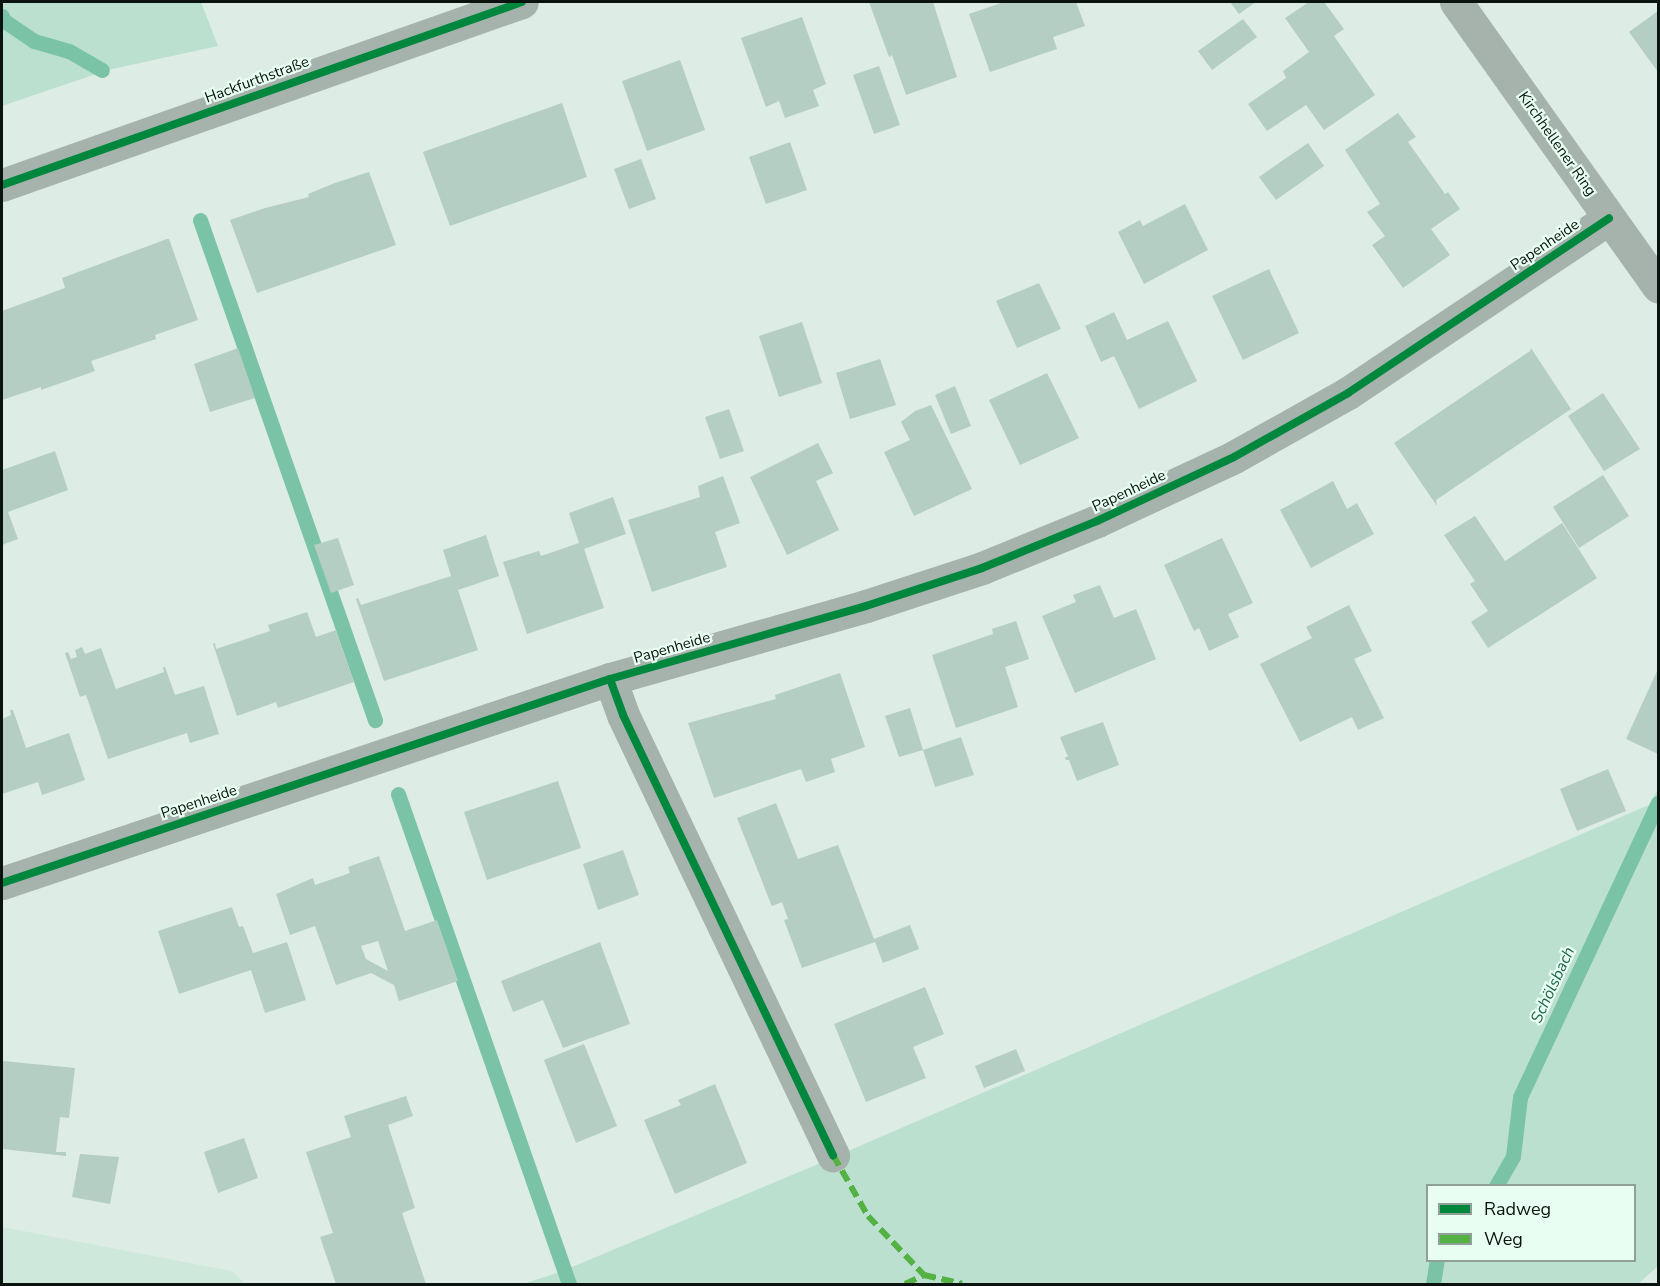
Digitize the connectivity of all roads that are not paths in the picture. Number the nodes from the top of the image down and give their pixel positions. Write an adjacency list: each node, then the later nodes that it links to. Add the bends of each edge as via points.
1 (522, 2): 3 (street, Hackfurthstraße)
2 (1456, 2): 4 (street, Kirchhellener Ring)
3 (2, 185)
4 (1609, 219): 5 (street, Kirchhellener Ring); 6 (street, Papenheide, via 1348,393 1234,457 1108,516 982,568)
5 (1659, 286)
6 (610, 679): 7 (street, Papenheide); 8 (street, via 623,715)
7 (2, 883)
8 (833, 1155)

